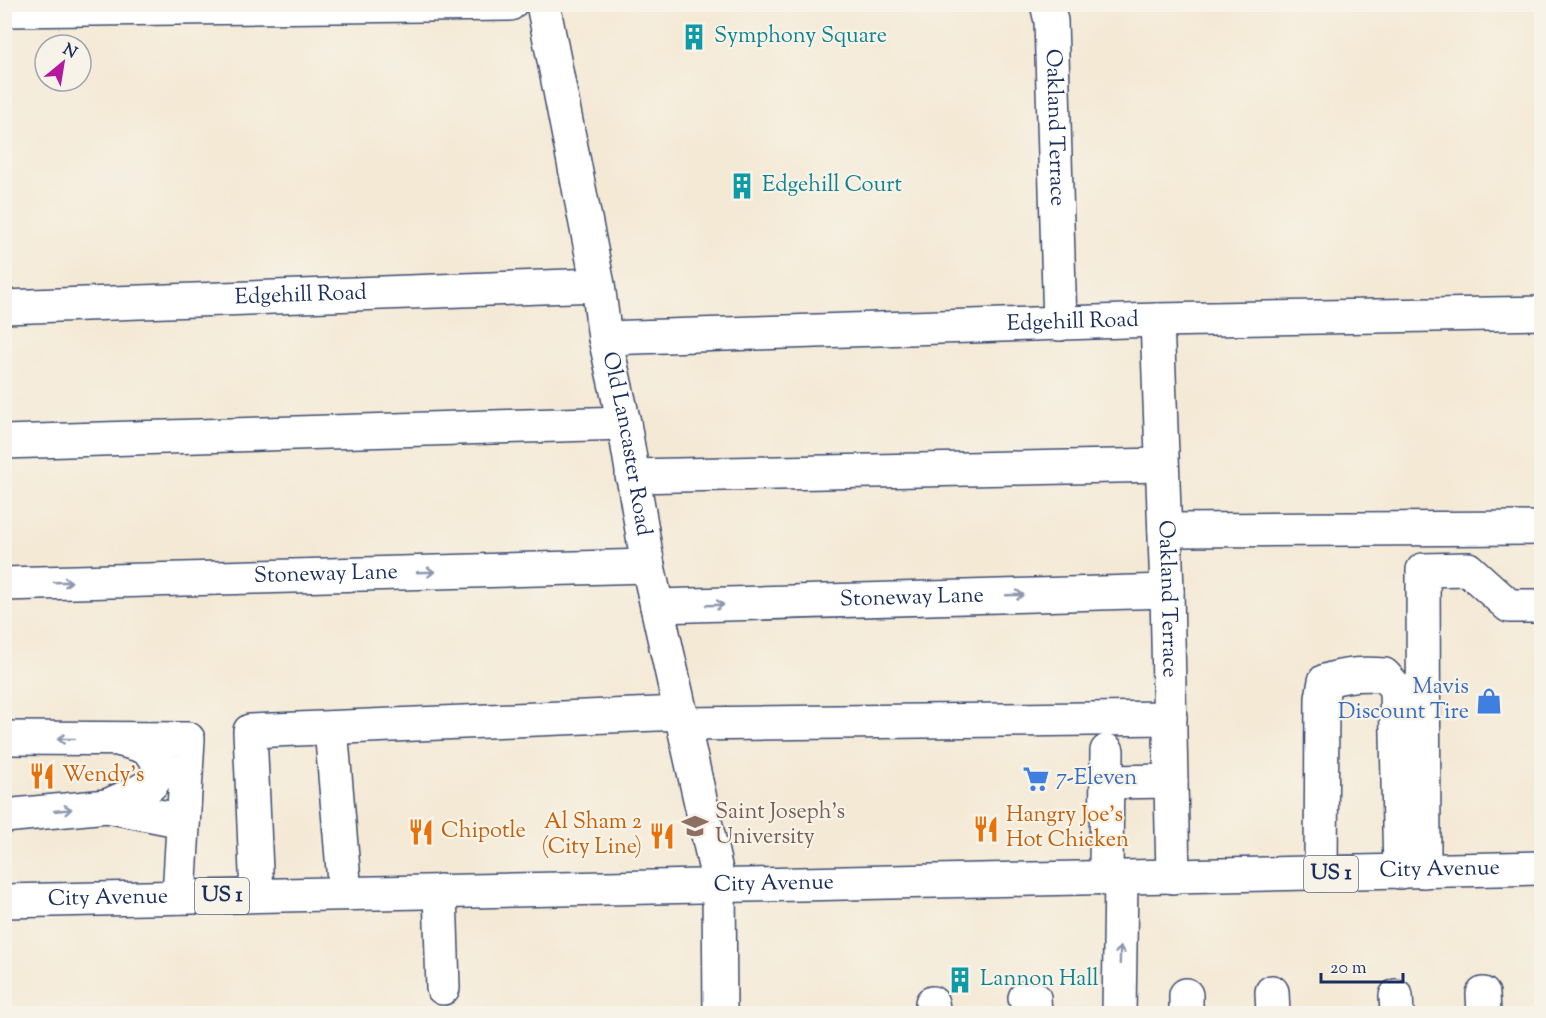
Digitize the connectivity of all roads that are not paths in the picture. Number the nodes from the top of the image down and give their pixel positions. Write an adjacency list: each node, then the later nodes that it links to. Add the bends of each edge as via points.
1 (510, 4): 4 (main road)
2 (543, 4): 5 (main road, Old Lancaster Road)
3 (1047, 4): 9 (main road, Oakland Terrace, via 1051,21)
4 (4, 10)
5 (598, 285): 6 (main road, Edgehill Road); 10 (main road, Old Lancaster Road)
6 (4, 307)
7 (1542, 313): 8 (main road, Edgehill Road)
8 (1157, 321): 9 (main road, Edgehill Road); 13 (main road, Oakland Terrace)
9 (1060, 324): 10 (main road, Edgehill Road)
10 (605, 338): 11 (main road, Old Lancaster Road)
11 (624, 423): 12 (main road); 14 (main road, Old Lancaster Road)
12 (4, 442)
13 (1162, 465): 14 (main road); 16 (main road, Oakland Terrace)
14 (633, 476): 17 (main road, Old Lancaster Road)
15 (1542, 528): 16 (main road)
16 (1165, 530): 19 (main road, Oakland Terrace)
17 (648, 566): 18 (main road, Stoneway Lane, one-way to 17); 20 (main road, Old Lancaster Road)
18 (4, 584)
19 (1167, 591): 20 (main road, Stoneway Lane, one-way to 19); 22 (main road, Oakland Terrace)
20 (657, 606): 23 (main road, Old Lancaster Road)
21 (1542, 606): 32 (main road, via 1509,606 1468,569 1423,570)
22 (1170, 718): 23 (main road); 27 (main road, Oakland Terrace)
23 (682, 719): 24 (main road); 36 (main road, Old Lancaster Road)
24 (331, 728): 38 (main road); 39 (main road, via 250,731)
25 (4, 738): 26 (main road, one-way to 25)
26 (115, 739): 28 (main road, via 141,745 154,753 157,774 152,783); 30 (main road, via 188,739)
27 (1171, 781): 34 (main road, Oakland Terrace); 35 (main road, via 1107,766)
28 (107, 806): 29 (main road, one-way to 28); 30 (main road)
29 (4, 816)
30 (183, 821): 40 (main road)
31 (1542, 868): 32 (main road, City Avenue / US 1)
32 (1412, 872): 33 (main road, City Avenue / US 1); 33 (main road, via 1396,688 1384,675 1362,673 1325,681)
33 (1321, 874): 34 (main road, City Avenue / US 1)
34 (1173, 878): 35 (main road, City Avenue / US 1)
35 (1114, 879): 36 (main road, City Avenue / US 1); 44 (main road, one-way to 35)
36 (719, 884): 37 (main road, City Avenue / US 1); 43 (main road, Old Lancaster Road)
37 (440, 891): 38 (main road, City Avenue / US 1); 42 (main road)
38 (345, 893): 39 (main road, City Avenue / US 1)
39 (257, 895): 40 (main road, City Avenue / US 1)
40 (179, 897): 41 (main road, City Avenue / US 1)
41 (4, 901)
42 (443, 988)
43 (720, 1014)
44 (1119, 1014)

